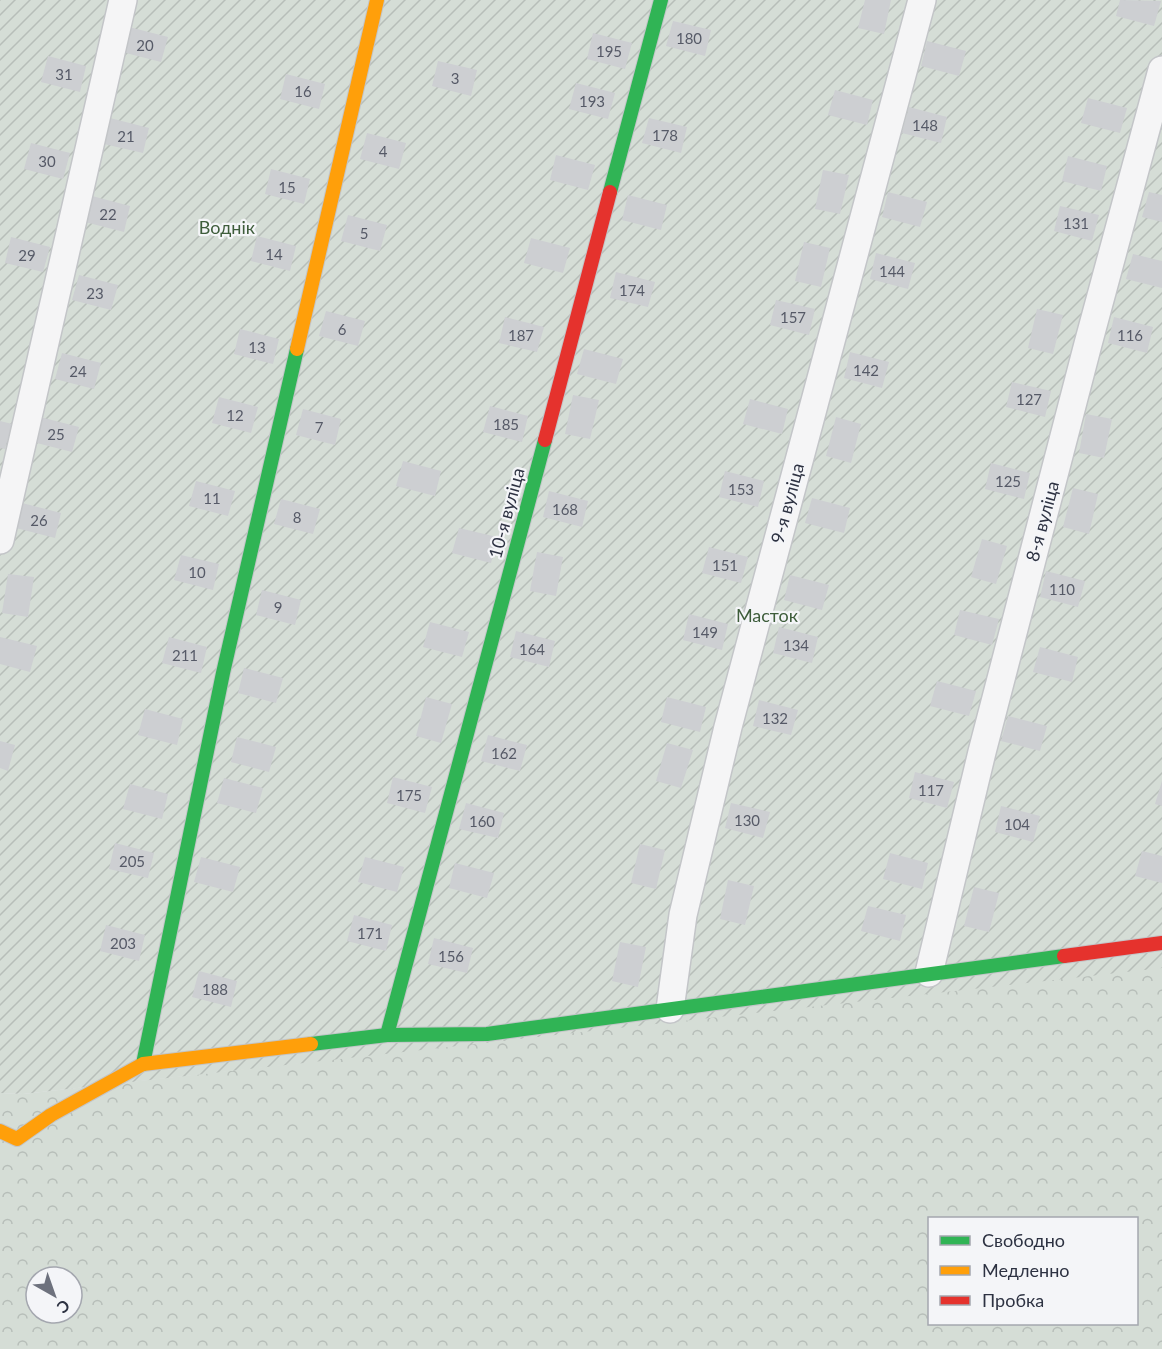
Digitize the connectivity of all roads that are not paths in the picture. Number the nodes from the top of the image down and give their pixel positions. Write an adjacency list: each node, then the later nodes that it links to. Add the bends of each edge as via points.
1 (123, 0): 6 (street)
2 (377, 0): 11 (street, via 223,673)
3 (661, 0): 10 (street, 10-я вуліца)
4 (922, 0): 9 (street, 9-я вуліца, via 728,727 683,915)
5 (1162, 70): 8 (street, 8-я вуліца, via 985,740)
6 (0, 540)
7 (1162, 943): 8 (street)
8 (929, 973): 9 (street)
9 (670, 1009): 10 (street, via 488,1034)
10 (387, 1035): 11 (street)
11 (142, 1064): 12 (street)
12 (6, 1141)

